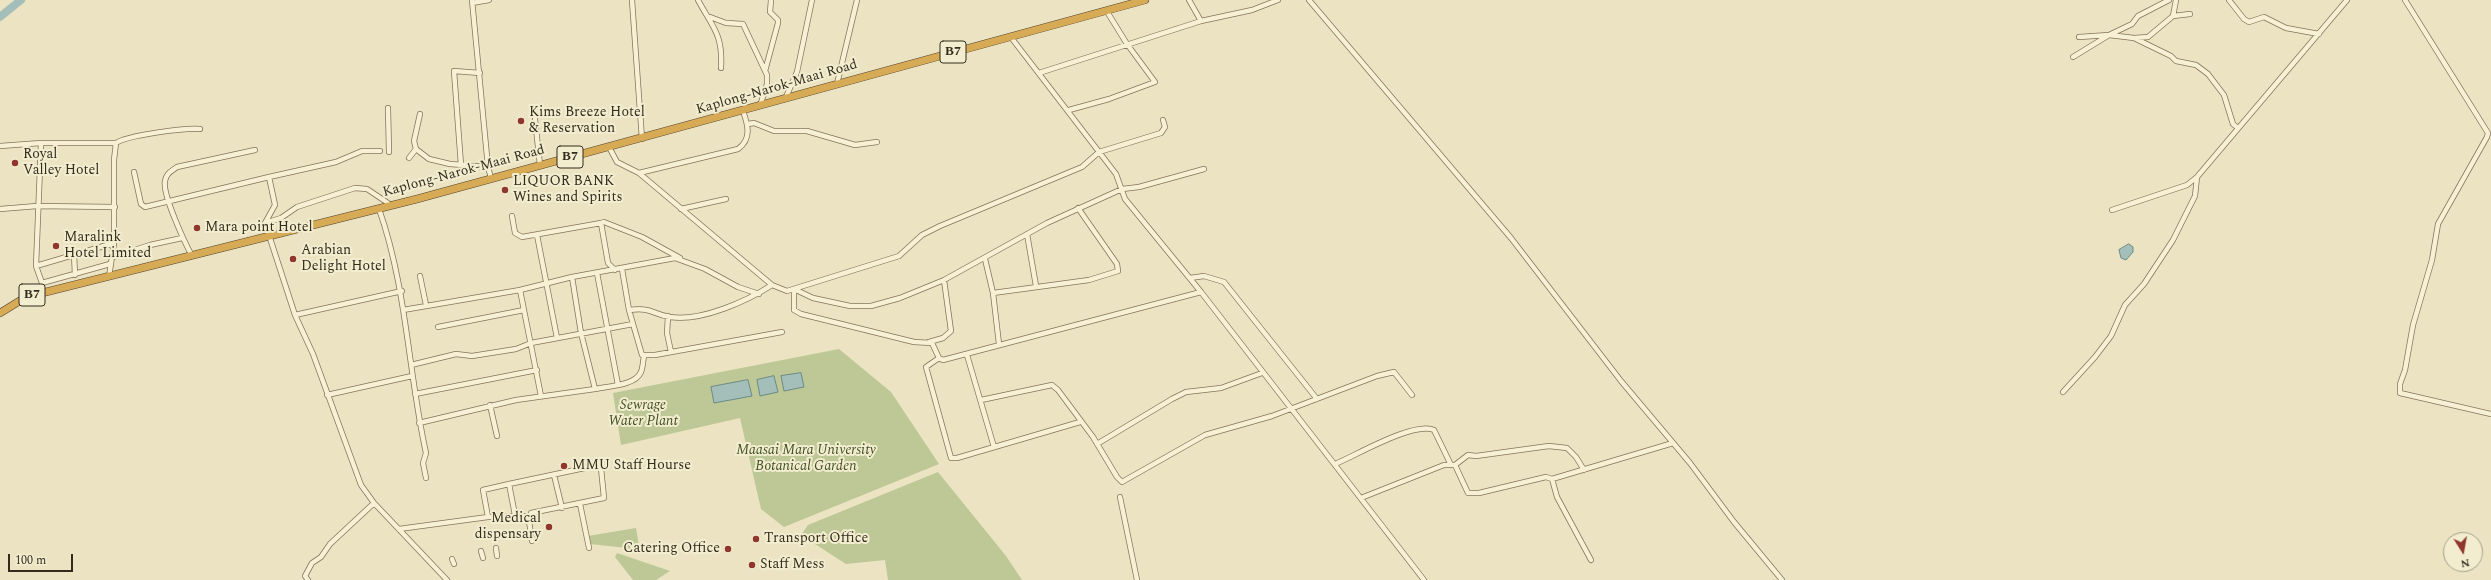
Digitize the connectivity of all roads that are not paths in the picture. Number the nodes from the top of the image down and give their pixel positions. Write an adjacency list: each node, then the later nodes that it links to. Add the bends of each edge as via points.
1 (489, 0): 16 (street)
2 (632, 0): 45 (street)
3 (698, 0): 20 (street)
4 (771, 0): 30 (street, via 770,12 778,20 778,24)
5 (812, 0): 34 (street, via 797,72)
6 (857, 0): 33 (street)
7 (1145, 0): 17 (highway, Kaplong-Narok-Maai Road / B7)
8 (1190, 0): 21 (street)
9 (1278, 0): 21 (street, via 1252,10)
10 (1309, 0): 149 (street, via 1511,238 1621,381)
11 (2169, 0): 23 (street, via 2138,16 2132,24)
12 (2176, 0): 19 (street)
13 (2229, 0): 22 (street, via 2249,22 2264,17 2286,28)
14 (2347, 0): 22 (street)
15 (2405, 0): 145 (street, via 2488,133 2438,224 2432,260 2413,325 2400,393)
16 (472, 1): 31 (street)
17 (1106, 10): 24 (highway, Kaplong-Narok-Maai Road / B7); 27 (street)
18 (2190, 14): 19 (street)
19 (2173, 16): 26 (street, via 2148,37)
20 (710, 17): 29 (street, via 722,48); 30 (street, via 726,23 743,24)
21 (1201, 21): 27 (street)
22 (2319, 34): 43 (street)
23 (2109, 35): 25 (street); 26 (street); 28 (street)
24 (1010, 36): 32 (street); 33 (highway, Kaplong-Narok-Maai Road / B7)
25 (2079, 37)
26 (2134, 38): 43 (street, via 2176,61 2196,65 2208,74 2224,95 2233,124)
27 (1127, 44): 32 (street); 37 (street, via 1155,82)
28 (2073, 57)
29 (721, 68)
30 (765, 71): 35 (street, via 767,84)
31 (480, 72): 57 (street, via 454,71); 59 (street)
32 (1039, 73): 37 (street)
33 (836, 84): 34 (highway, Kaplong-Narok-Maai Road / B7)
34 (786, 97): 35 (highway, Kaplong-Narok-Maai Road / B7)
35 (760, 106): 38 (highway, Kaplong-Narok-Maai Road / B7)
36 (388, 108): 54 (street)
37 (1069, 110): 55 (street)
38 (743, 111): 42 (street); 45 (highway, Kaplong-Narok-Maai Road / B7)
39 (420, 114): 51 (street, via 414,141)
40 (535, 119): 58 (street)
41 (1163, 120): 55 (street, via 1165,127 1161,132)
42 (748, 124): 46 (street, via 754,123 774,131 807,131 855,146); 62 (street, via 746,142 738,149)
43 (2238, 128): 64 (street)
44 (200, 129): 48 (street, via 152,133 121,139)
45 (642, 139): 50 (highway, Kaplong-Narok-Maai Road / B7)
46 (877, 142)
47 (41, 143): 48 (street); 49 (street); 69 (street)
48 (116, 143): 71 (street)
49 (0, 146)
50 (609, 147): 58 (highway, Kaplong-Narok-Maai Road / B7); 62 (street, via 617,162)
51 (416, 149): 56 (street); 57 (street, via 429,159)
52 (256, 150): 68 (street, via 177,167 168,173 164,181)
53 (380, 151): 63 (street, via 362,151 336,162)
54 (390, 152)
55 (1099, 152): 66 (street, via 1116,174); 104 (street, via 1082,167 934,229 899,256)
56 (410, 158)
57 (461, 165): 59 (street)
58 (540, 165): 65 (highway, Kaplong-Narok-Maai Road / B7)
59 (488, 167): 65 (street)
60 (1204, 169): 66 (street, via 1139,187)
61 (134, 172): 68 (street, via 141,204 145,207)
62 (639, 173): 75 (street)
63 (269, 177): 68 (street); 78 (street, via 275,205)
64 (2196, 177): 76 (street, via 2187,185); 136 (street, via 2195,196 2173,240 2144,284 2125,305 2111,336)
65 (492, 178): 70 (highway, Kaplong-Narok-Maai Road / B7)
66 (1122, 189): 72 (street); 99 (street, via 1125,199)
67 (726, 199): 75 (street)
68 (169, 201): 83 (street)
69 (37, 206): 71 (street); 73 (street); 91 (street)
70 (393, 206): 74 (highway, Kaplong-Narok-Maai Road / B7); 78 (street, via 367,189 355,188 297,207 281,218)
71 (114, 207): 84 (street)
72 (1078, 208): 80 (street); 103 (street, via 1117,264 1118,271 1089,280)
73 (0, 209)
74 (379, 209): 82 (highway, Kaplong-Narok-Maai Road / B7); 106 (street)
75 (682, 209): 102 (street)
76 (2112, 210)
77 (512, 216): 81 (street, via 517,236)
78 (265, 223): 82 (street)
79 (601, 223): 81 (street); 88 (street, via 642,237); 93 (street, via 608,263)
80 (1027, 234): 89 (street); 103 (street)
81 (537, 235): 101 (street)
82 (270, 237): 86 (highway, Kaplong-Narok-Maai Road / B7); 115 (street)
83 (182, 238): 86 (street); 87 (street)
84 (114, 243): 85 (street); 87 (street)
85 (74, 254): 91 (street); 95 (street)
86 (192, 256): 97 (highway, Kaplong-Narok-Maai Road / B7)
87 (113, 257): 90 (street)
88 (682, 259): 92 (street, via 675,258); 109 (street, via 738,287)
89 (985, 259): 100 (street); 108 (street)
90 (110, 264): 95 (street); 97 (street)
91 (36, 266): 95 (street, via 42,283)
92 (622, 269): 93 (street); 113 (street)
93 (615, 270): 94 (street)
94 (597, 273): 98 (street); 119 (street)
95 (75, 275)
96 (420, 276): 110 (street)
97 (109, 277): 114 (highway, Kaplong-Narok-Maai Road / B7, via 26,297 14,302)
98 (572, 277): 101 (street); 121 (street)
99 (1190, 278): 107 (street); 141 (street, via 1204,276 1224,282)
100 (944, 280): 104 (street, via 900,298 863,307 813,298); 123 (street, via 952,331 943,338)
101 (545, 283): 105 (street); 122 (street)
102 (772, 285): 104 (street, via 787,291); 109 (street)
103 (1036, 286): 108 (street)
104 (794, 289): 123 (street, via 794,310 801,314 914,342)
105 (520, 290): 110 (street); 112 (street)
106 (402, 292): 111 (street); 115 (street)
107 (1201, 292): 125 (street); 132 (street)
108 (993, 293): 125 (street)
109 (759, 294): 116 (street, via 741,303 714,311)
110 (426, 305): 111 (street)
111 (403, 310): 130 (street)
112 (524, 310): 118 (street); 124 (street)
113 (629, 310): 116 (street, via 644,308); 117 (street)
114 (0, 313)
115 (295, 315): 138 (street, via 313,354)
116 (668, 316): 126 (street, via 667,333)
117 (633, 324): 119 (street); 128 (street)
118 (438, 327)
119 (607, 328): 121 (street); 134 (street)
120 (782, 332): 126 (street)
121 (581, 333): 122 (street); 135 (street)
122 (557, 338): 124 (street)
123 (929, 342): 129 (street, via 937,350)
124 (531, 343): 130 (street, via 516,349 472,356 456,354); 131 (street)
125 (999, 344): 127 (street)
126 (671, 352): 128 (street)
127 (967, 355): 129 (street, via 943,360); 142 (street)
128 (644, 356): 134 (street, via 641,373 637,378)
129 (939, 358): 151 (street, via 926,367 951,458)
130 (411, 365): 133 (street)
131 (536, 370): 137 (street); 140 (street)
132 (1262, 373): 144 (street); 150 (street, via 1221,388 1186,392 1172,398)
133 (412, 376): 137 (street); 138 (street)
134 (618, 384): 135 (street)
135 (595, 389): 140 (street)
136 (2063, 392)
137 (415, 394): 147 (street)
138 (327, 395): 161 (street, via 353,467 361,485)
139 (1412, 395): 141 (street, via 1394,372)
140 (541, 396): 143 (street)
141 (1317, 399): 144 (street)
142 (981, 400): 146 (street, via 1052,385); 151 (street)
143 (490, 405): 147 (street); 148 (street)
144 (1292, 409): 150 (street, via 1204,435 1122,482 1116,477); 152 (street)
145 (2491, 414)
146 (1080, 422): 150 (street); 151 (street)
147 (419, 423): 156 (street, via 426,453 423,463)
148 (497, 436)
149 (1673, 443): 154 (street); 181 (street)
150 (1097, 444)
151 (994, 447)
152 (1335, 464): 153 (street, via 1386,439 1412,430 1430,428 1434,430); 160 (street)
153 (1453, 465): 154 (street, via 1468,456 1549,446 1566,448 1576,456); 157 (street, via 1468,493 1479,493 1546,477); 160 (street, via 1423,472)
154 (1584, 470): 157 (street)
155 (554, 475): 158 (street); 162 (street, via 600,466 605,496); 163 (street)
156 (426, 478)
157 (1552, 479): 175 (street, via 1557,497)
158 (509, 484): 164 (street); 166 (street, via 482,491)
159 (1120, 497): 179 (street)
160 (1360, 498): 180 (street)
161 (374, 503): 167 (street); 177 (street, via 312,563 305,576)
162 (580, 504): 163 (street); 170 (street)
163 (562, 508): 165 (street)
164 (515, 515): 165 (street); 166 (street)
165 (529, 516): 168 (street)
166 (488, 517): 167 (street)
167 (399, 529): 178 (street)
168 (532, 541)
169 (496, 548): 172 (street)
170 (589, 548)
171 (481, 551): 173 (street)
172 (497, 556)
173 (483, 558)
174 (452, 559): 176 (street)
175 (1591, 560)
176 (454, 564)
177 (308, 580)
178 (447, 580)
179 (1137, 580)
180 (1423, 580)
181 (1782, 580)

